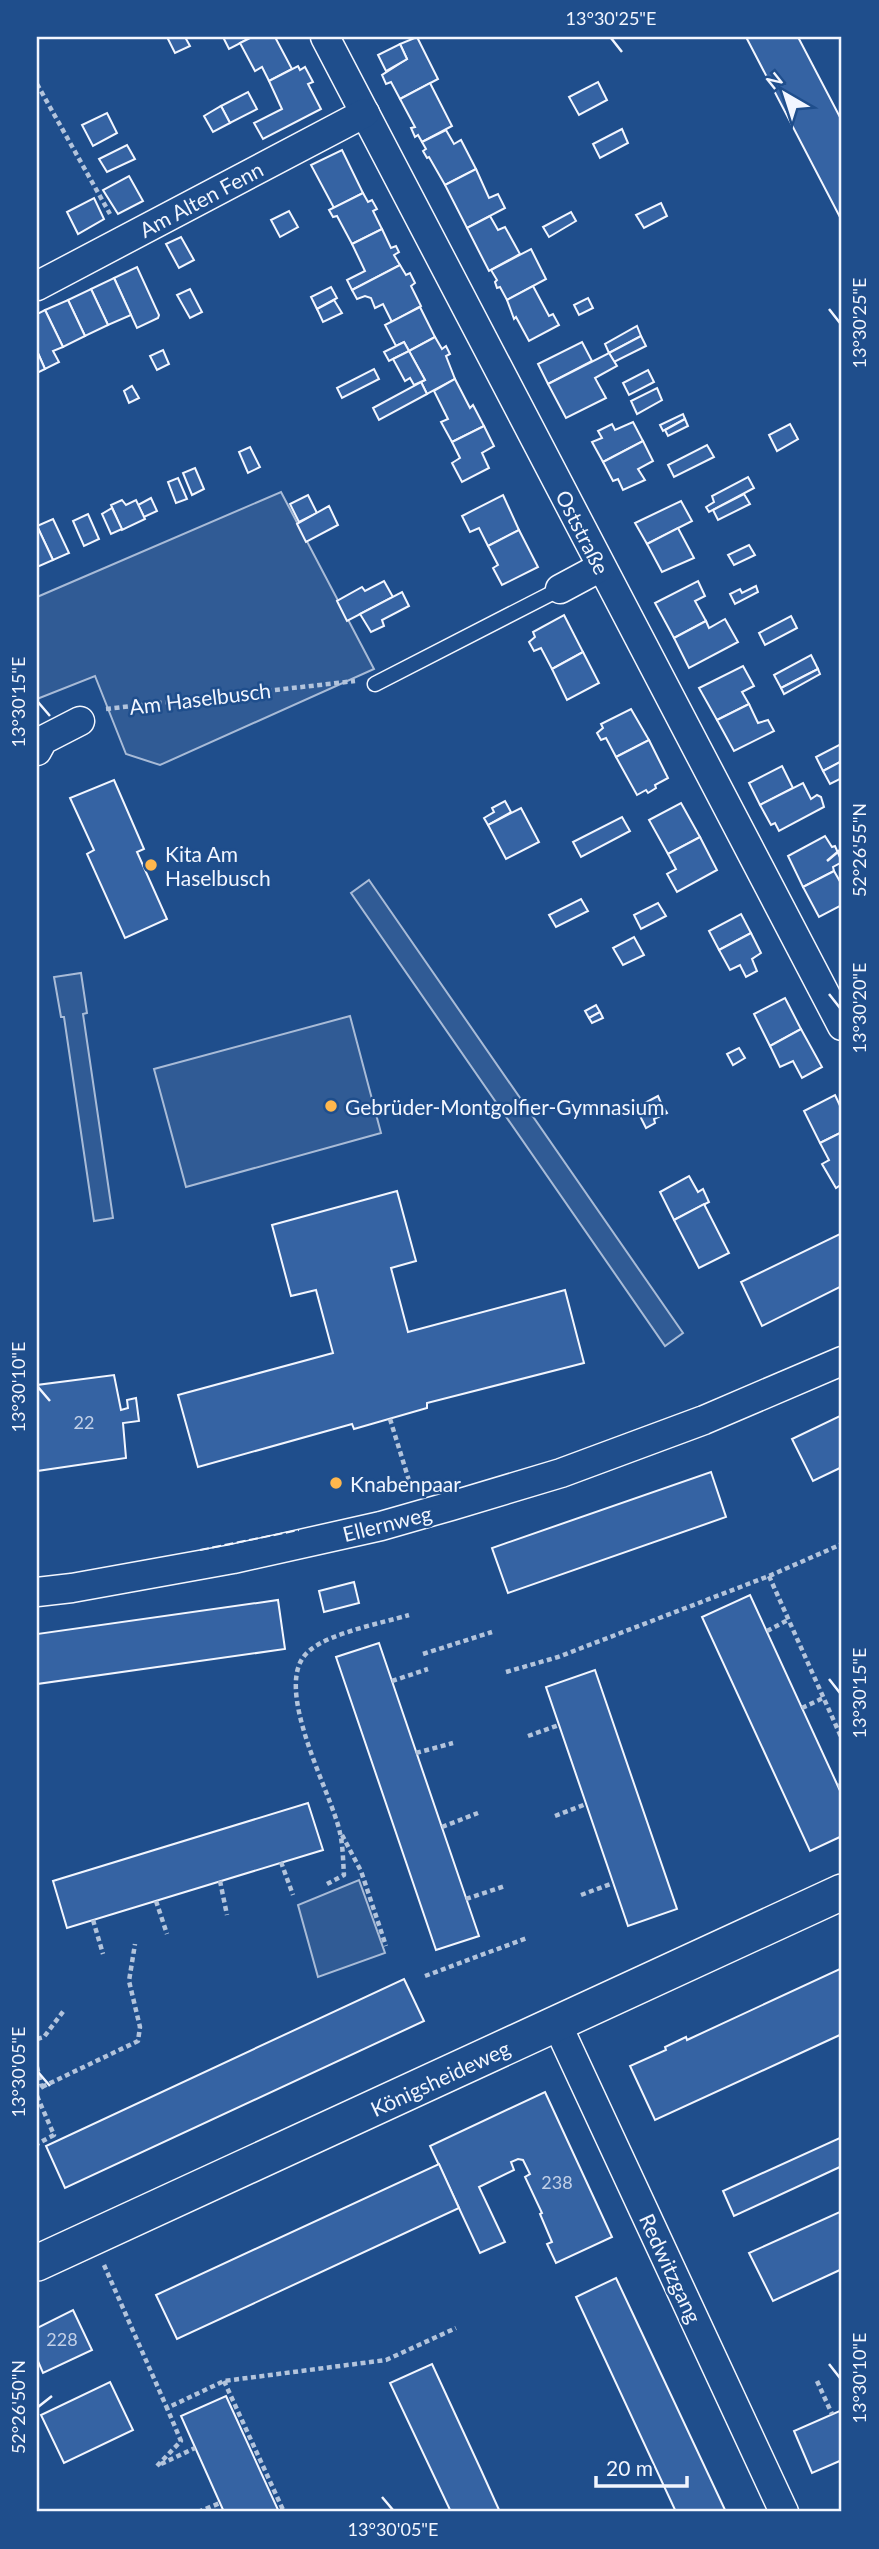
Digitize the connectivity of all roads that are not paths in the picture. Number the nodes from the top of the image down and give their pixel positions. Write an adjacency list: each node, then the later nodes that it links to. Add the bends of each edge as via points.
1 (325, 37): 2 (street, Oststraße)
2 (365, 113): 3 (street, Am Alten Fenn); 4 (street, Oststraße)
3 (37, 286)
4 (601, 567): 5 (street); 9 (street, Oststraße)
5 (560, 589): 6 (lane)
6 (375, 684)
7 (80, 721): 8 (street, via 43,740)
8 (37, 751)
9 (842, 1026)
10 (842, 1361): 11 (street, Ellernweg, via 613,1454 451,1506 233,1559)
11 (37, 1592)
12 (842, 1892): 13 (street, Königsheideweg)
13 (557, 2024): 14 (street, Königsheideweg); 15 (street, Redwitzgang)
14 (37, 2263)
15 (784, 2512)

